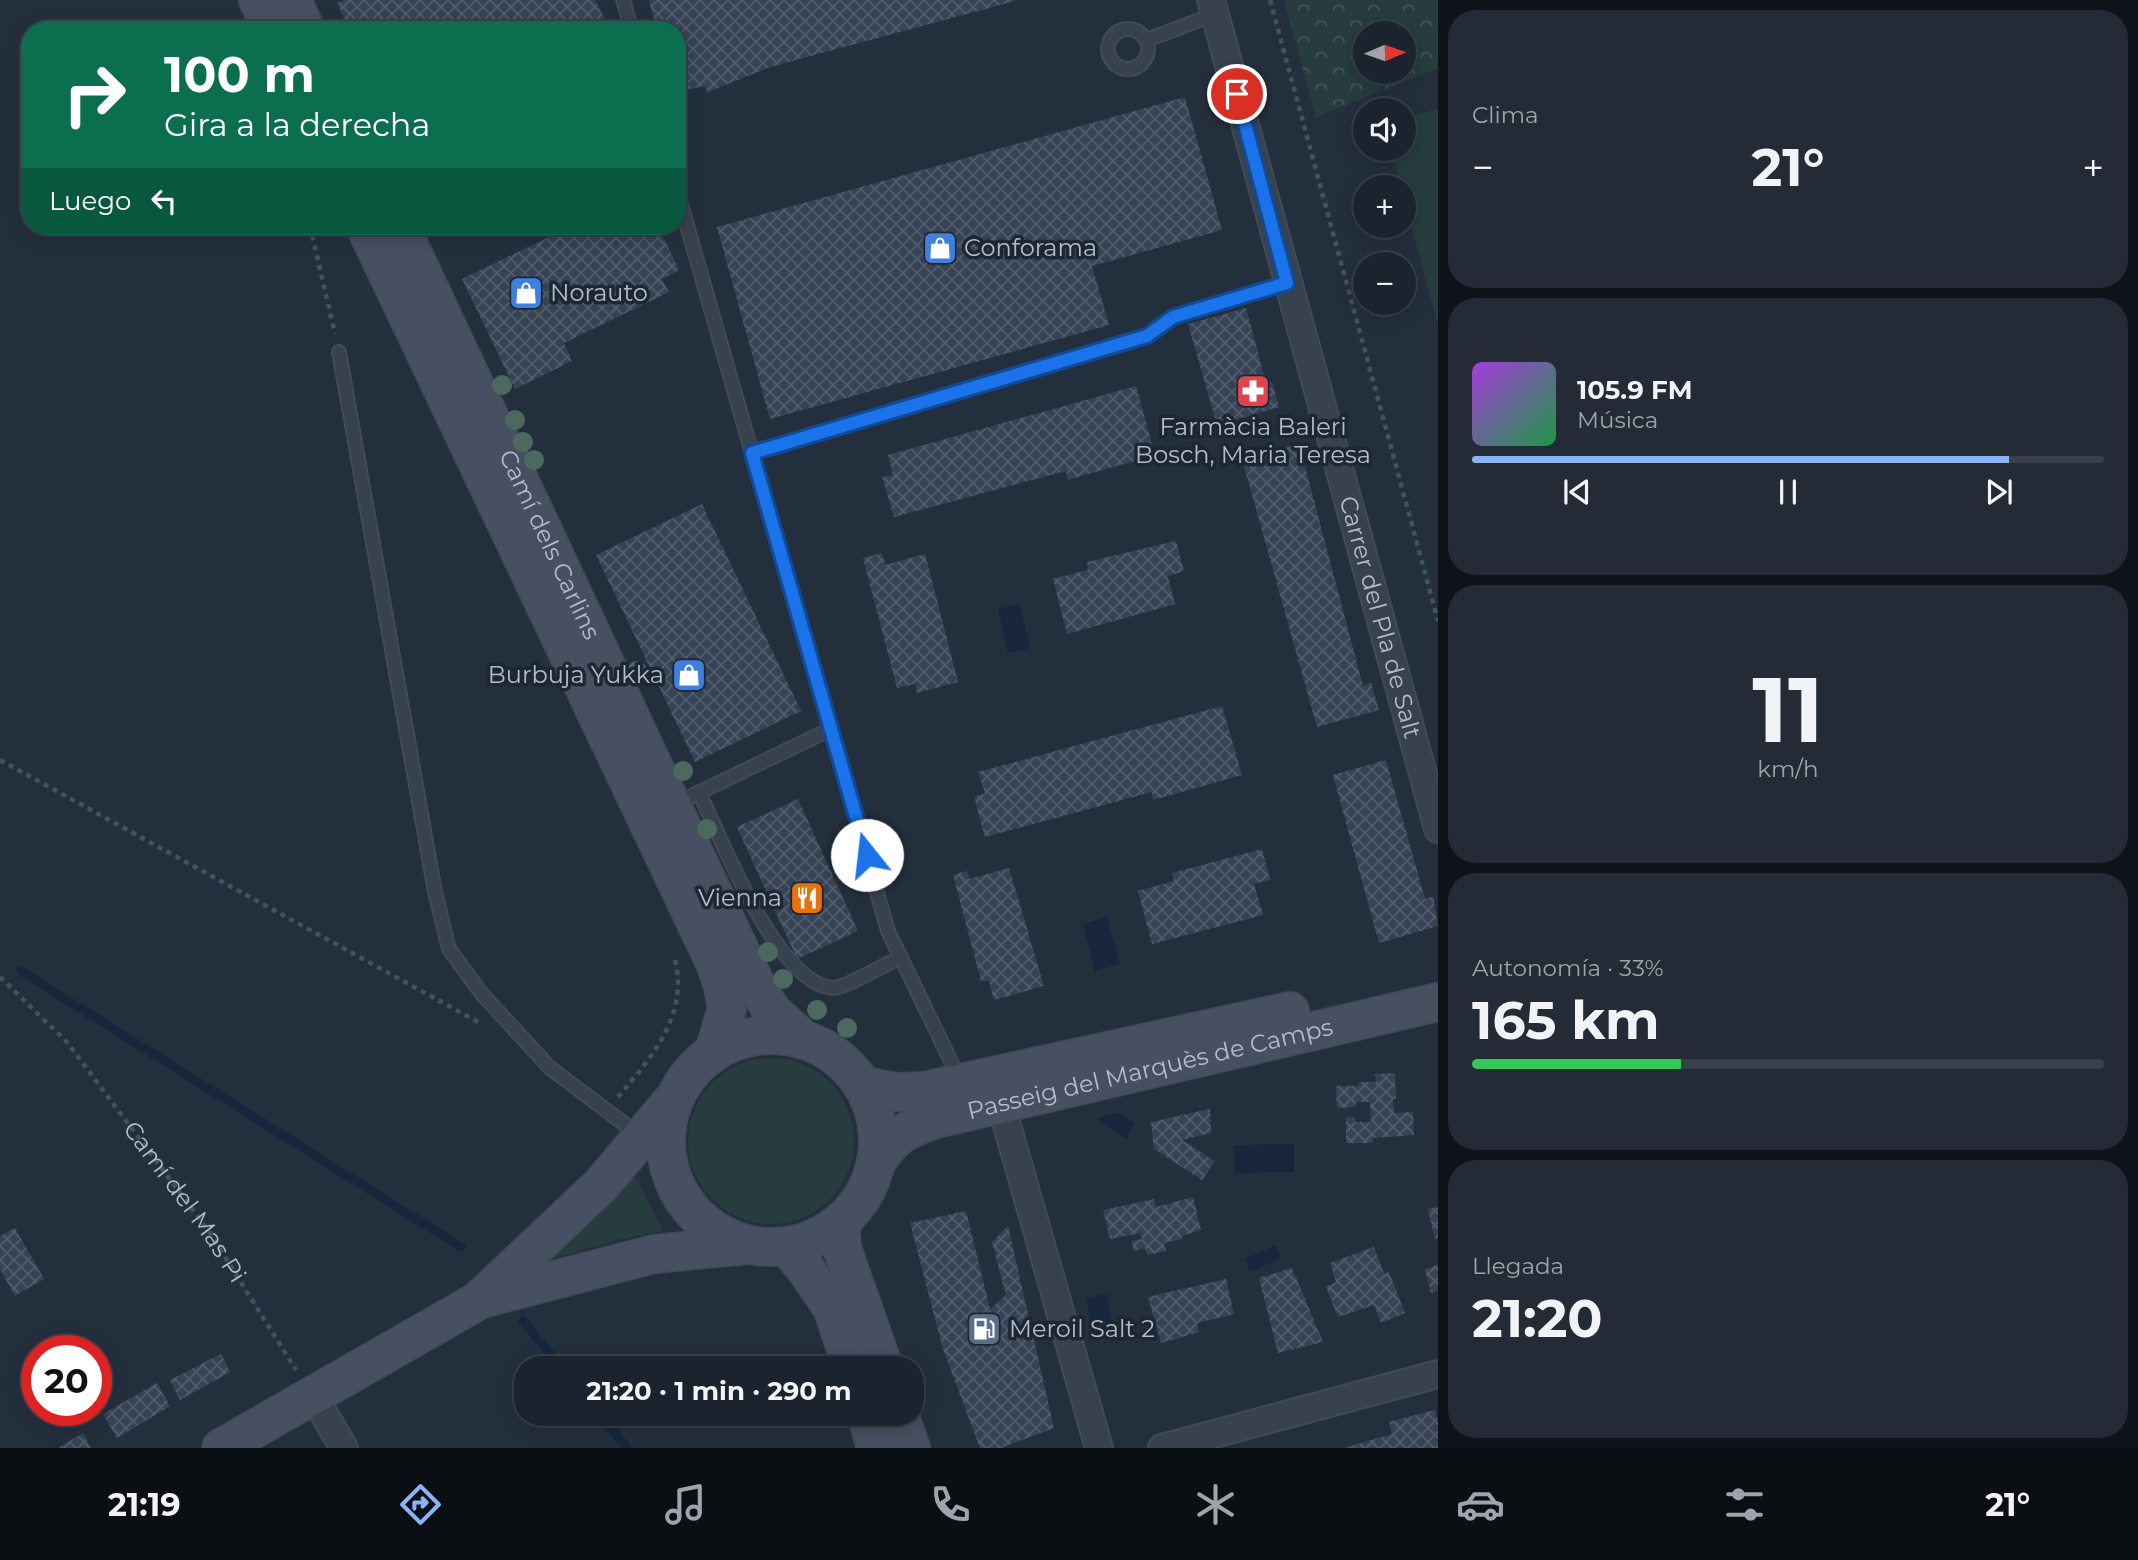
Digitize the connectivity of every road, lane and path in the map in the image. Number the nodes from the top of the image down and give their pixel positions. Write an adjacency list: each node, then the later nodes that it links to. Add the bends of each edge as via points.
1 (258, 0): 6 (main road)
2 (292, 0): 7 (main road)
3 (623, 0): 8 (lane)
4 (1270, 0): 17 (path)
5 (1213, 7): 9 (lane); 14 (street, Carrer del Pla de Salt)
6 (268, 21)
7 (302, 21)
8 (629, 21)
9 (1147, 40)
10 (686, 222): 16 (lane)
11 (312, 235): 15 (path)
12 (369, 235): 29 (main road, Camí dels Carlins, via 715,963 727,1008)
13 (404, 235): 20 (main road, Camí dels Carlins)
14 (1287, 283): 16 (lane, via 1173,317 1147,336); 21 (street, Carrer del Pla de Salt)
15 (339, 352): 34 (lane, via 435,892 449,948 482,994 550,1068)
16 (752, 453): 18 (lane)
17 (1438, 621)
18 (831, 729): 20 (lane); 23 (lane, via 888,931)
19 (0, 760): 27 (path)
20 (686, 799): 23 (lane, via 765,930 803,975 817,985 835,989); 28 (main road, Camí dels Carlins, via 757,987 772,1011)
21 (1438, 829)
22 (673, 955): 34 (path, via 679,981 671,1023 642,1068)
23 (901, 957): 30 (lane)
24 (0, 977): 44 (path, Camí del Mas Pi, via 67,1042 202,1223)
25 (1438, 978): 30 (main road, Passeig del Marquès de Camps)
26 (1438, 1002): 33 (main road, Passeig del Marquès de Camps)
27 (479, 1022)
28 (804, 1040): 29 (main road, via 767,1035 730,1043); 31 (main road, via 838,1058)
29 (714, 1052): 32 (main road, via 692,1071)
30 (961, 1083): 31 (main road, Passeig del Marquès de Camps, via 896,1092)
31 (863, 1086): 36 (main road, via 877,1122)
32 (677, 1095): 35 (main road); 38 (main road, via 670,1112 667,1150 677,1186 686,1203 713,1230)
33 (1001, 1104): 36 (main road, Passeig del Marquès de Camps, via 915,1126 892,1139); 51 (street)
34 (606, 1110): 35 (lane)
35 (642, 1137): 40 (main road, via 601,1185)
36 (877, 1161): 37 (main road, via 862,1198)
37 (840, 1223): 39 (main road, via 812,1240); 42 (main road, via 842,1248)
38 (748, 1245): 39 (main road); 40 (main road, via 654,1254)
39 (787, 1247): 41 (main road, via 832,1307)
40 (478, 1301): 44 (main road)
41 (848, 1356)
42 (880, 1356)
43 (1438, 1374): 52 (street)
44 (312, 1394): 47 (main road); 48 (street)
45 (870, 1426): 49 (main road)
46 (904, 1426): 50 (main road)
47 (220, 1448)
48 (344, 1448)
49 (876, 1448)
50 (911, 1448)
51 (1099, 1448)
52 (1162, 1448)

